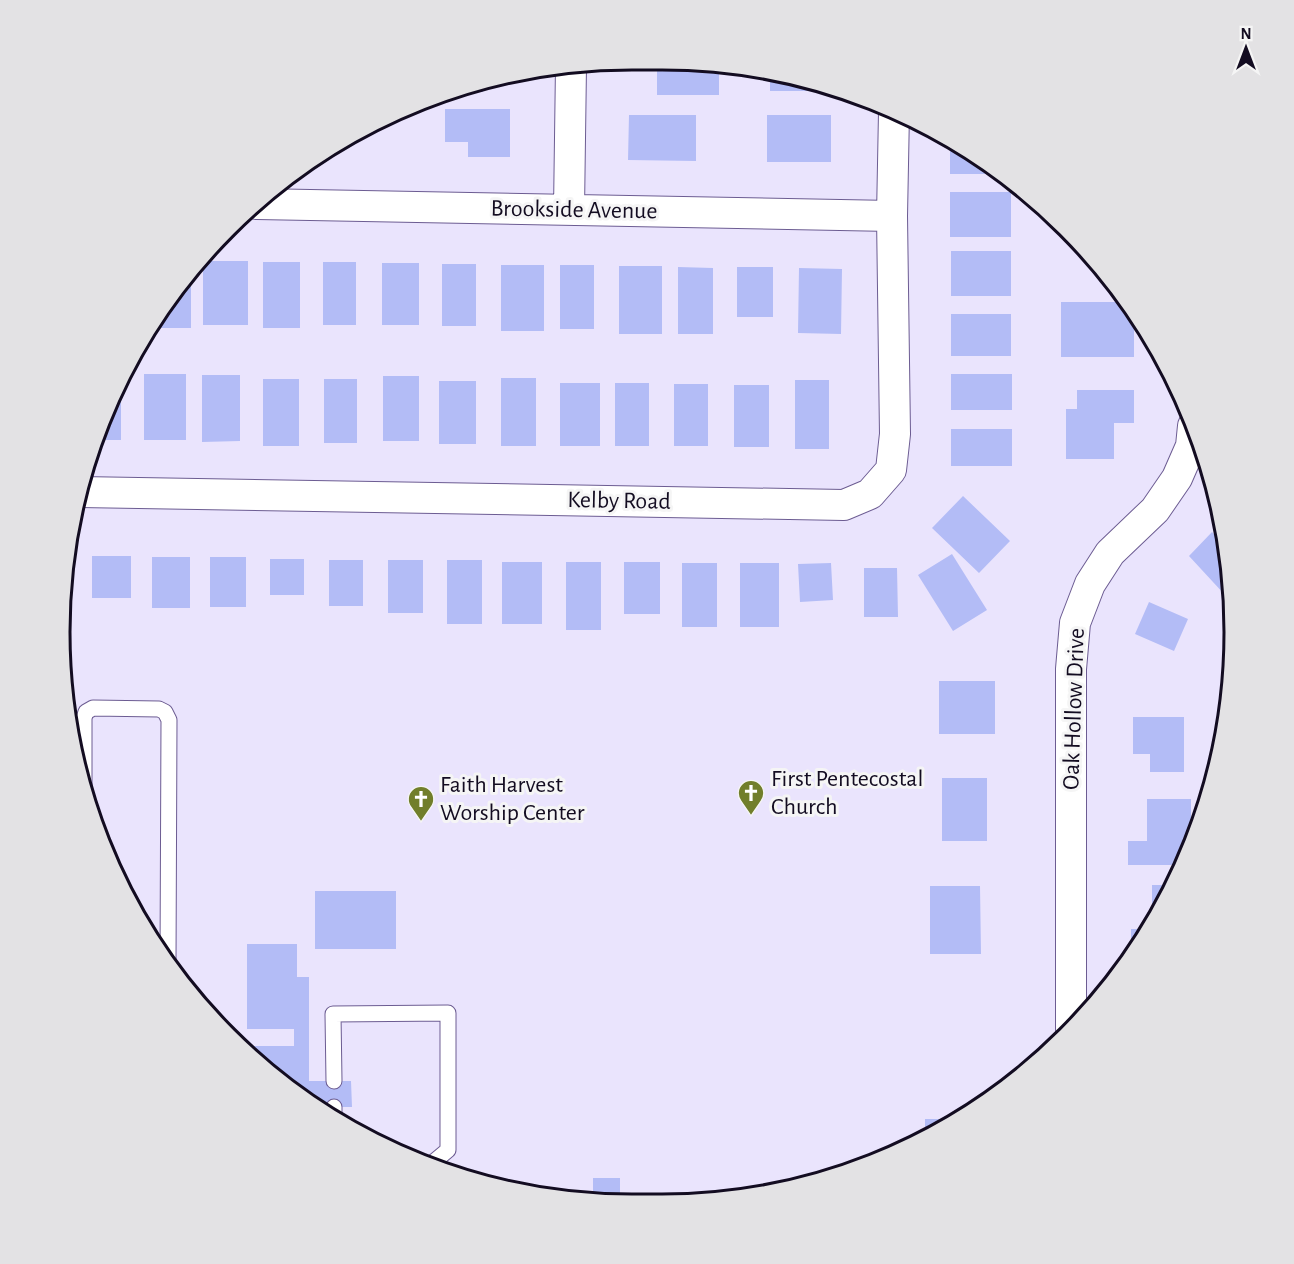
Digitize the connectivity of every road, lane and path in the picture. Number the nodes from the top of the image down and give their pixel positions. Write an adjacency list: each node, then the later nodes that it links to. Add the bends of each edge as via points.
1 (571, 74): 4 (street)
2 (894, 121): 5 (street, Kelby Road)
3 (269, 204): 4 (street, Brookside Avenue)
4 (569, 210): 5 (street, Brookside Avenue)
5 (892, 216): 7 (street, Kelby Road, via 895,434 891,470 870,494 844,505)
6 (1191, 444): 10 (street, Oak Hollow Drive, via 1177,478 1155,510 1110,553 1090,584 1075,623 1071,669)
7 (89, 492)
8 (84, 754): 9 (lane, via 84,718 93,708 159,708 169,720)
9 (168, 948)
10 (1071, 1016)
11 (334, 1081): 12 (lane, via 333,1014 448,1013 448,1150)
12 (438, 1159)

